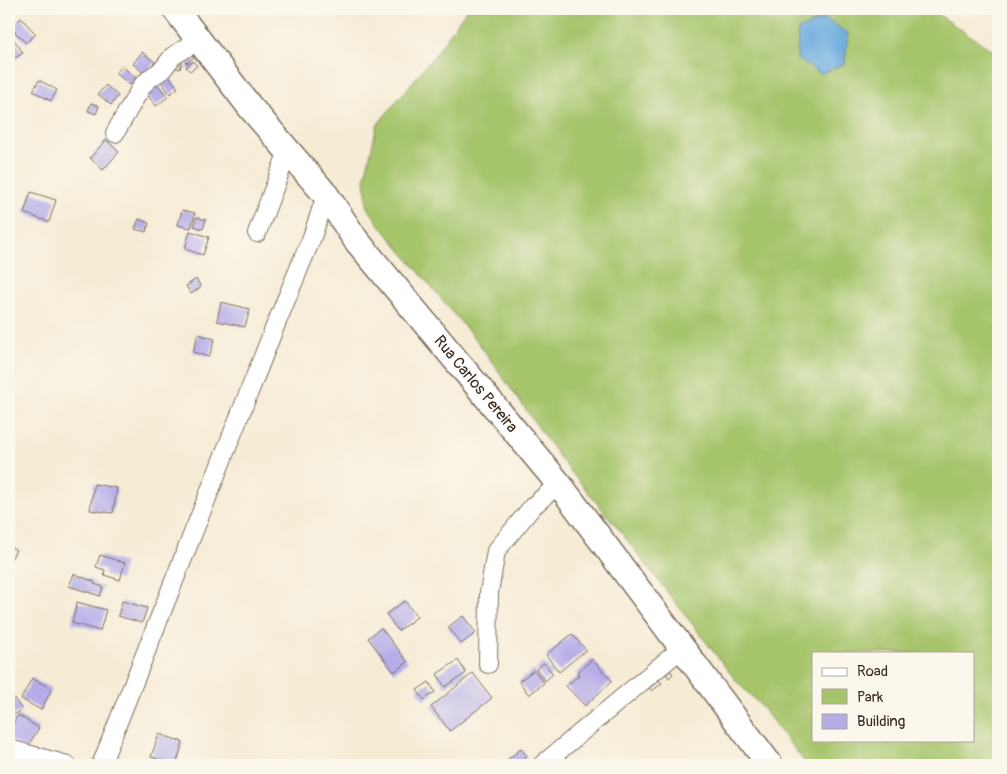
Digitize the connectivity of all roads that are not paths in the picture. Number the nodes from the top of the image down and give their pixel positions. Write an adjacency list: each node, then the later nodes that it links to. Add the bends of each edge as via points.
1 (175, 9): 2 (main road, Rua Carlos Pereira)
2 (199, 40): 3 (street, via 173,56 142,86); 4 (main road, Rua Carlos Pereira)
3 (114, 133)
4 (288, 151): 5 (main road, Rua Carlos Pereira); 6 (street)
5 (326, 195): 7 (main road, Rua Carlos Pereira, via 356,240); 12 (street)
6 (257, 233)
7 (559, 484): 8 (main road, Rua Carlos Pereira); 9 (street, via 533,506 496,551 489,593)
8 (682, 648): 13 (street); 14 (main road, Rua Carlos Pereira)
9 (488, 664)
10 (9, 749): 11 (street)
11 (67, 765)
12 (101, 765)
13 (542, 765)
14 (770, 765)

